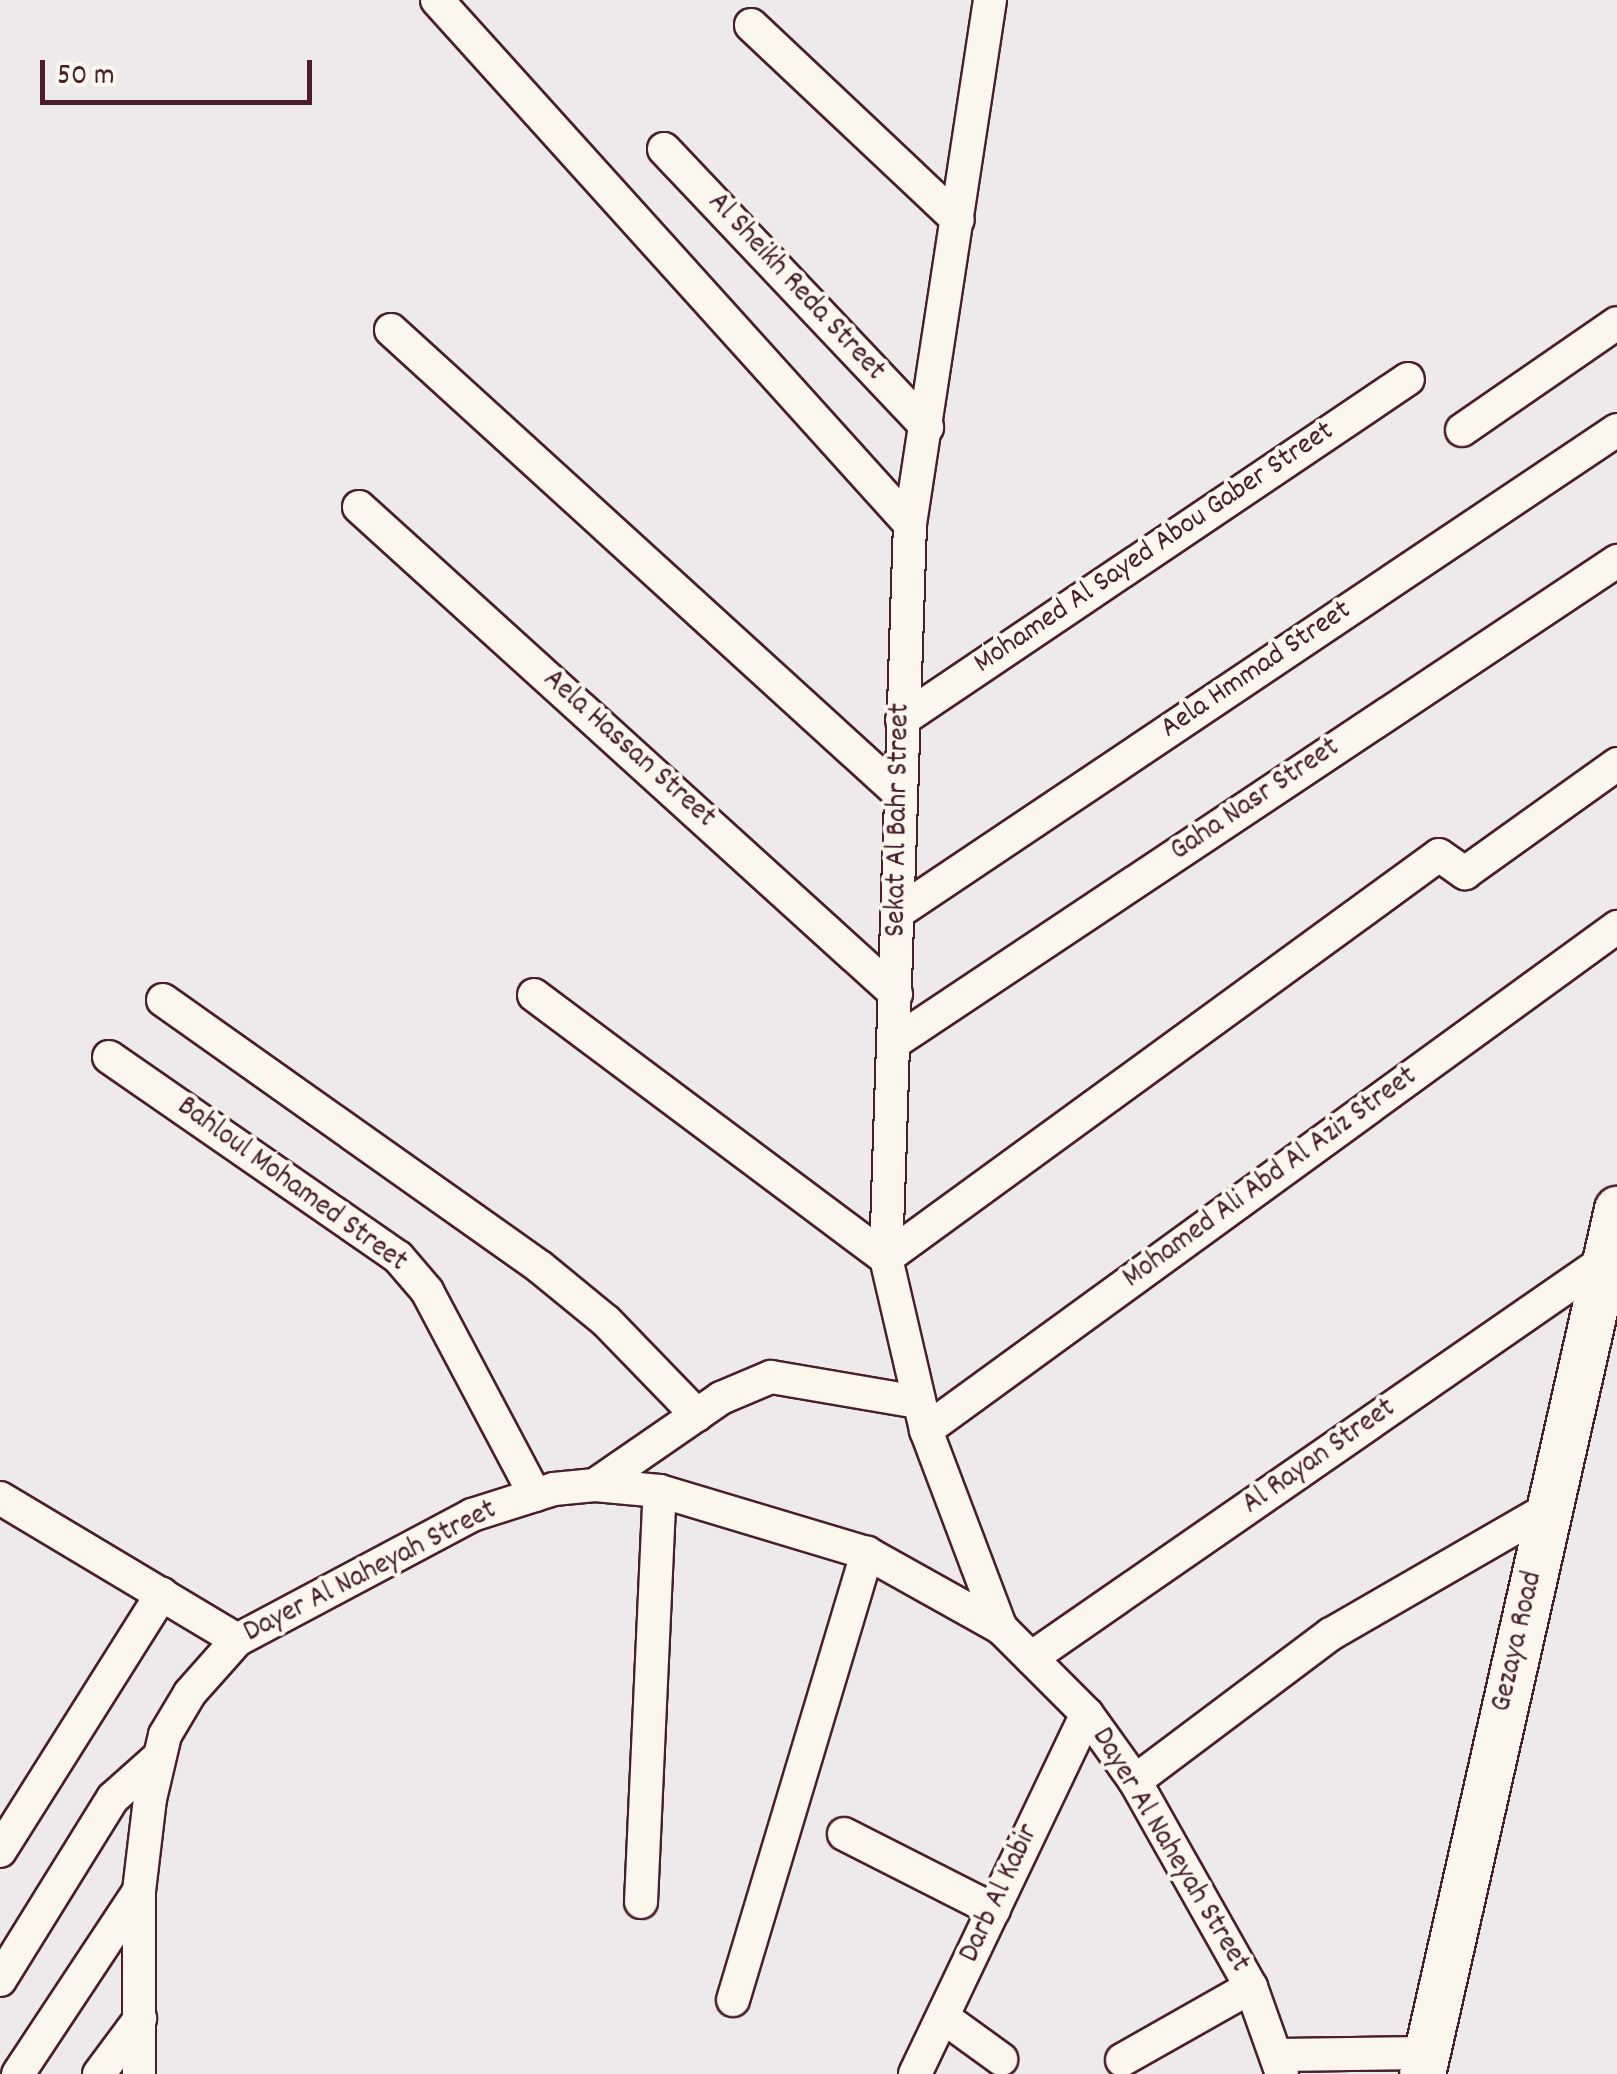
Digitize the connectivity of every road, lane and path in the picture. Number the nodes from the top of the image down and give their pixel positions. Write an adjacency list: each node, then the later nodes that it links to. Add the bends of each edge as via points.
1 (437, 0): 13 (street)
2 (990, 0): 5 (street, Sekat Al Bahr Street)
3 (751, 25): 5 (street)
4 (664, 149): 9 (street, Al Sheikh Reda Street)
5 (958, 220): 9 (street, Sekat Al Bahr Street)
6 (1617, 323): 10 (street)
7 (390, 330): 17 (street)
8 (1408, 378): 15 (street, Mohamed Al Sayed Abou Gaber Street)
9 (926, 427): 13 (street, Sekat Al Bahr Street)
10 (1462, 430)
11 (1617, 430): 18 (street, Aela Hmmad Street)
12 (359, 507): 21 (street, Aela Hassan Street)
13 (910, 524): 15 (street, Sekat Al Bahr Street)
14 (1617, 561): 23 (street, Gaha Nasr Street)
15 (902, 720): 17 (street, Sekat Al Bahr Street)
16 (1617, 764): 26 (street, via 1464,873 1439,855)
17 (900, 794): 18 (street, Sekat Al Bahr Street)
18 (897, 912): 21 (street, Sekat Al Bahr Street)
19 (1617, 927): 29 (street, Mohamed Ali Abd Al Aziz Street)
20 (534, 994): 26 (street)
21 (896, 994): 23 (street, Sekat Al Bahr Street)
22 (163, 1000): 28 (street, via 540,1267 606,1321)
23 (895, 1042): 26 (street, Sekat Al Bahr Street)
24 (109, 1056): 32 (street, Bahloul Mohamed Street, via 398,1257 427,1291)
25 (1617, 1210): 27 (street, Gezaya Road)
26 (886, 1258): 29 (street, Sekat Al Bahr Street)
27 (1608, 1258): 34 (street, Gezaya Road); 39 (street, Al Rayan Street)
28 (697, 1415): 29 (street, via 772,1376); 30 (street)
29 (922, 1416): 37 (street, Sekat Al Bahr Street)
30 (596, 1485): 31 (street, Dayer Al Naheyah Street); 32 (street, Dayer Al Naheyah Street)
31 (660, 1491): 35 (street, Dayer Al Naheyah Street); 46 (street)
32 (536, 1494): 38 (street, Dayer Al Naheyah Street, via 472,1515)
33 (0, 1498): 36 (street)
34 (1550, 1507): 42 (street, via 1331,1634); 55 (street, Gezaya Road)
35 (867, 1553): 37 (street, Dayer Al Naheyah Street); 50 (street)
36 (162, 1594): 38 (street); 44 (street)
37 (1001, 1628): 39 (street, Dayer Al Naheyah Street)
38 (237, 1640): 41 (street, Dayer Al Naheyah Street, via 173,1717)
39 (1032, 1658): 40 (street, Dayer Al Naheyah Street)
40 (1087, 1714): 42 (street, Dayer Al Naheyah Street); 47 (street, Darb Al Kabir)
41 (159, 1757): 45 (street, Dayer Al Naheyah Street); 48 (street, via 114,1798)
42 (1134, 1781): 49 (street, Dayer Al Naheyah Street)
43 (844, 1834): 47 (street)
44 (0, 1852)
45 (139, 1891): 52 (street, Dayer Al Naheyah Street); 57 (street)
46 (641, 1902)
47 (994, 1910): 51 (street, Darb Al Kabir)
48 (0, 1980)
49 (1251, 1987): 54 (street); 56 (street, Dayer Al Naheyah Street)
50 (733, 2000)
51 (942, 2017): 53 (street); 60 (street, Darb Al Kabir)
52 (140, 2020): 58 (street); 59 (street, Dayer Al Naheyah Street)
53 (1001, 2059)
54 (1122, 2060)
55 (1423, 2064): 56 (street)
56 (1280, 2065)
57 (18, 2074)
58 (99, 2074)
59 (139, 2074)
60 (915, 2074)

